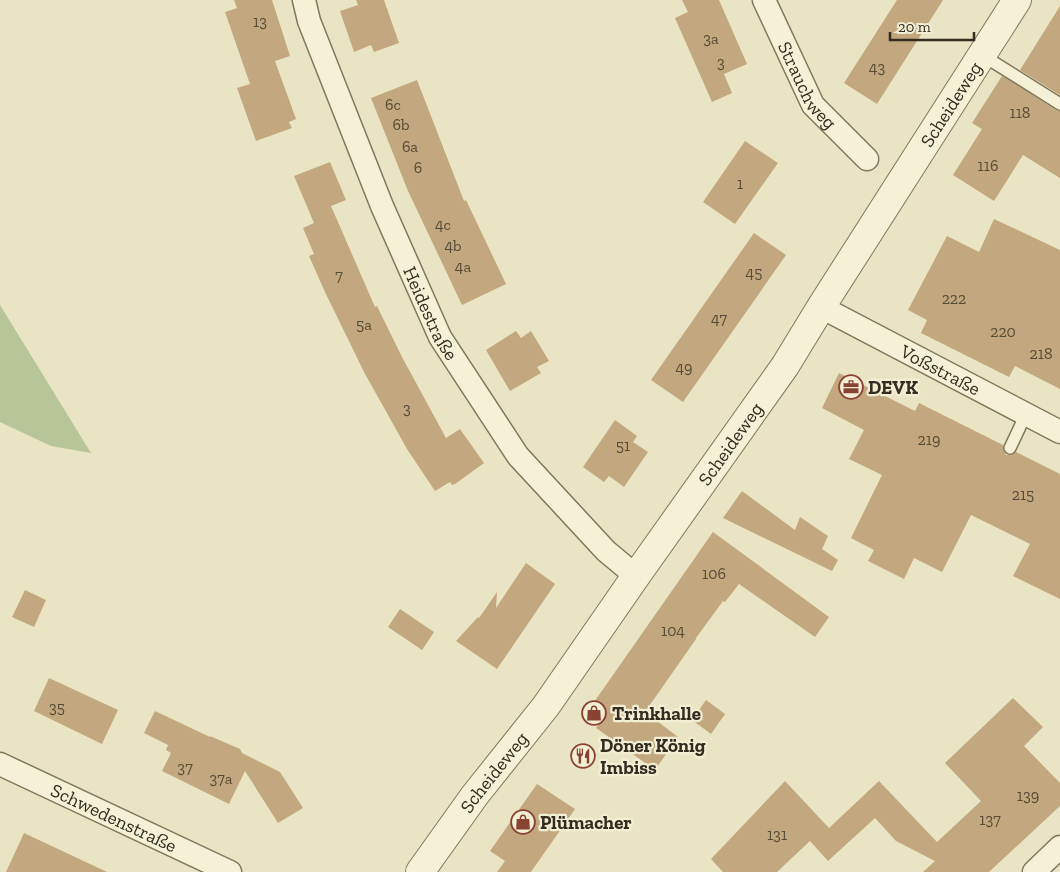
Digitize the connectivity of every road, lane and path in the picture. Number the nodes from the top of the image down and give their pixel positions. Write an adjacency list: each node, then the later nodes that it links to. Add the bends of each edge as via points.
1 (304, 0): 11 (street, Heidestraße, via 309,21 382,206 440,336 518,456 606,551)
2 (764, 0): 6 (street, Strauchweg, via 813,105)
3 (1016, 0): 4 (street, Scheideweg)
4 (982, 55): 5 (lane); 7 (street, Scheideweg)
5 (1060, 104)
6 (867, 159)
7 (822, 307): 8 (street, Voßstraße); 11 (street, Scheideweg, via 785,366)
8 (1026, 414): 9 (street, Voßstraße); 10 (lane)
9 (1060, 432)
10 (1010, 448)
11 (636, 576): 15 (street, Scheideweg, via 546,706 475,795)
12 (0, 764): 14 (street, Schwedenstraße)
13 (1060, 848): 16 (street)
14 (230, 872)
15 (420, 872)
16 (1034, 872)

